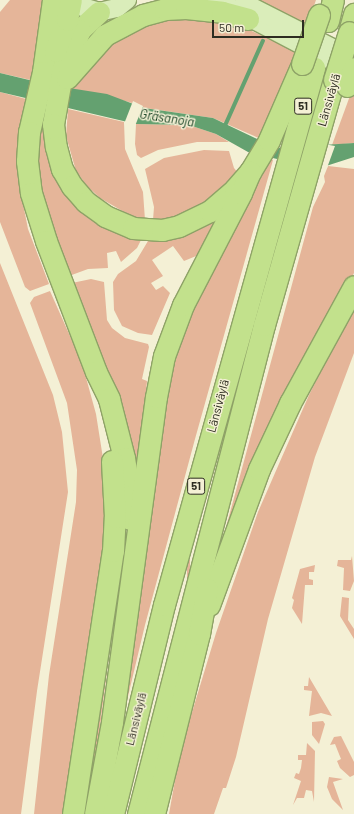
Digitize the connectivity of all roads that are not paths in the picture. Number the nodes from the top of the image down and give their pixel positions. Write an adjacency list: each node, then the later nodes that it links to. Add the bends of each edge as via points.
1 (53, 0): 14 (highway)
2 (71, 0): 14 (highway, via 64,27)
3 (76, 0): 8 (main road, via 83,6)
4 (127, 0): 8 (main road, via 117,8)
5 (216, 0): 7 (main road)
6 (333, 0): 9 (highway, Länsiväylä / 51)
7 (244, 9): 11 (main road); 13 (main road); 15 (highway, via 222,12 186,8 165,9 143,15 105,34)
8 (99, 12): 15 (highway, via 80,30 63,68)
9 (324, 12): 12 (highway, Länsiväylä / 51)
10 (352, 23): 13 (highway, Länsiväylä / 51, bridge)
11 (354, 59)
12 (308, 66): 16 (highway); 24 (highway, Länsiväylä / 51, via 289,152 164,605)
13 (347, 77): 19 (highway, Länsiväylä / 51, via 307,172)
14 (39, 85): 18 (highway, via 27,161 31,192 46,241)
15 (61, 87): 16 (highway, via 53,124 62,169 86,202 105,216 133,228 162,230 194,220 227,197)
16 (254, 166): 20 (highway, via 183,305 164,356 156,397)
17 (354, 286): 21 (highway, via 290,403 259,469)
18 (96, 372): 20 (highway, via 109,399 124,458 130,496); 22 (highway, via 110,445 115,517 107,597)
19 (246, 393): 21 (highway, via 242,443 216,545); 25 (highway, Länsiväylä / 51)
20 (132, 586): 23 (highway)
21 (199, 634): 26 (highway)
22 (73, 814)
23 (95, 814)
24 (113, 814)
25 (138, 814)
26 (154, 814)

